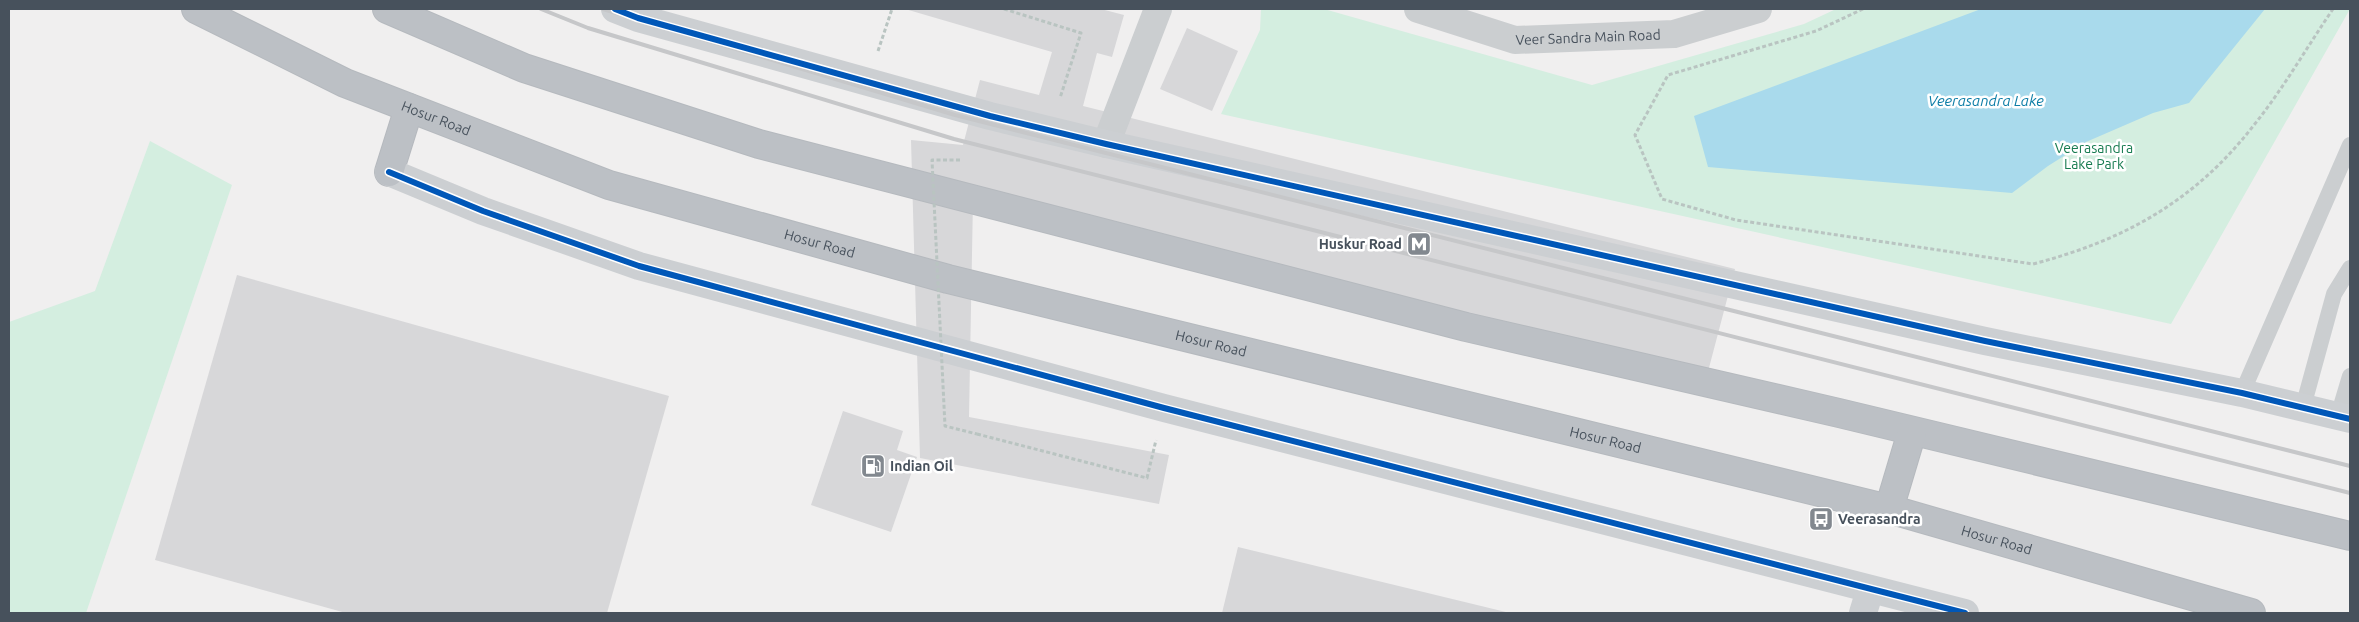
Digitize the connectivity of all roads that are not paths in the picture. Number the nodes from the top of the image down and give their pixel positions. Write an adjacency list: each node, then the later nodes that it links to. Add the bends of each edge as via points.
1 (196, 9): 8 (highway, Hosur Road, via 345,83)
2 (387, 9): 17 (highway, via 524,68 758,144 1466,327)
3 (615, 9): 9 (street, via 990,116)
4 (1158, 9): 9 (street)
5 (1418, 9): 7 (street, Veer Sandra Main Road, via 1515,40 1674,34)
6 (1758, 9): 7 (street, Veer Sandra Main Road)
7 (1727, 13)
8 (409, 108): 11 (highway); 18 (highway, Hosur Road, via 609,185 948,279)
9 (1106, 144): 14 (street, via 1985,341)
10 (2350, 145): 14 (lane)
11 (389, 172): 20 (street, via 483,211 639,266)
12 (2350, 268): 15 (lane, via 2334,294)
13 (2350, 376): 16 (lane)
14 (2242, 393): 15 (street)
15 (2303, 407): 16 (street)
16 (2344, 418)
17 (1912, 432): 18 (highway); 19 (highway)
18 (1889, 509): 22 (highway, Hosur Road)
19 (2350, 536)
20 (1867, 602): 21 (street, via 1914,599)
21 (1965, 613)
22 (2251, 613)

